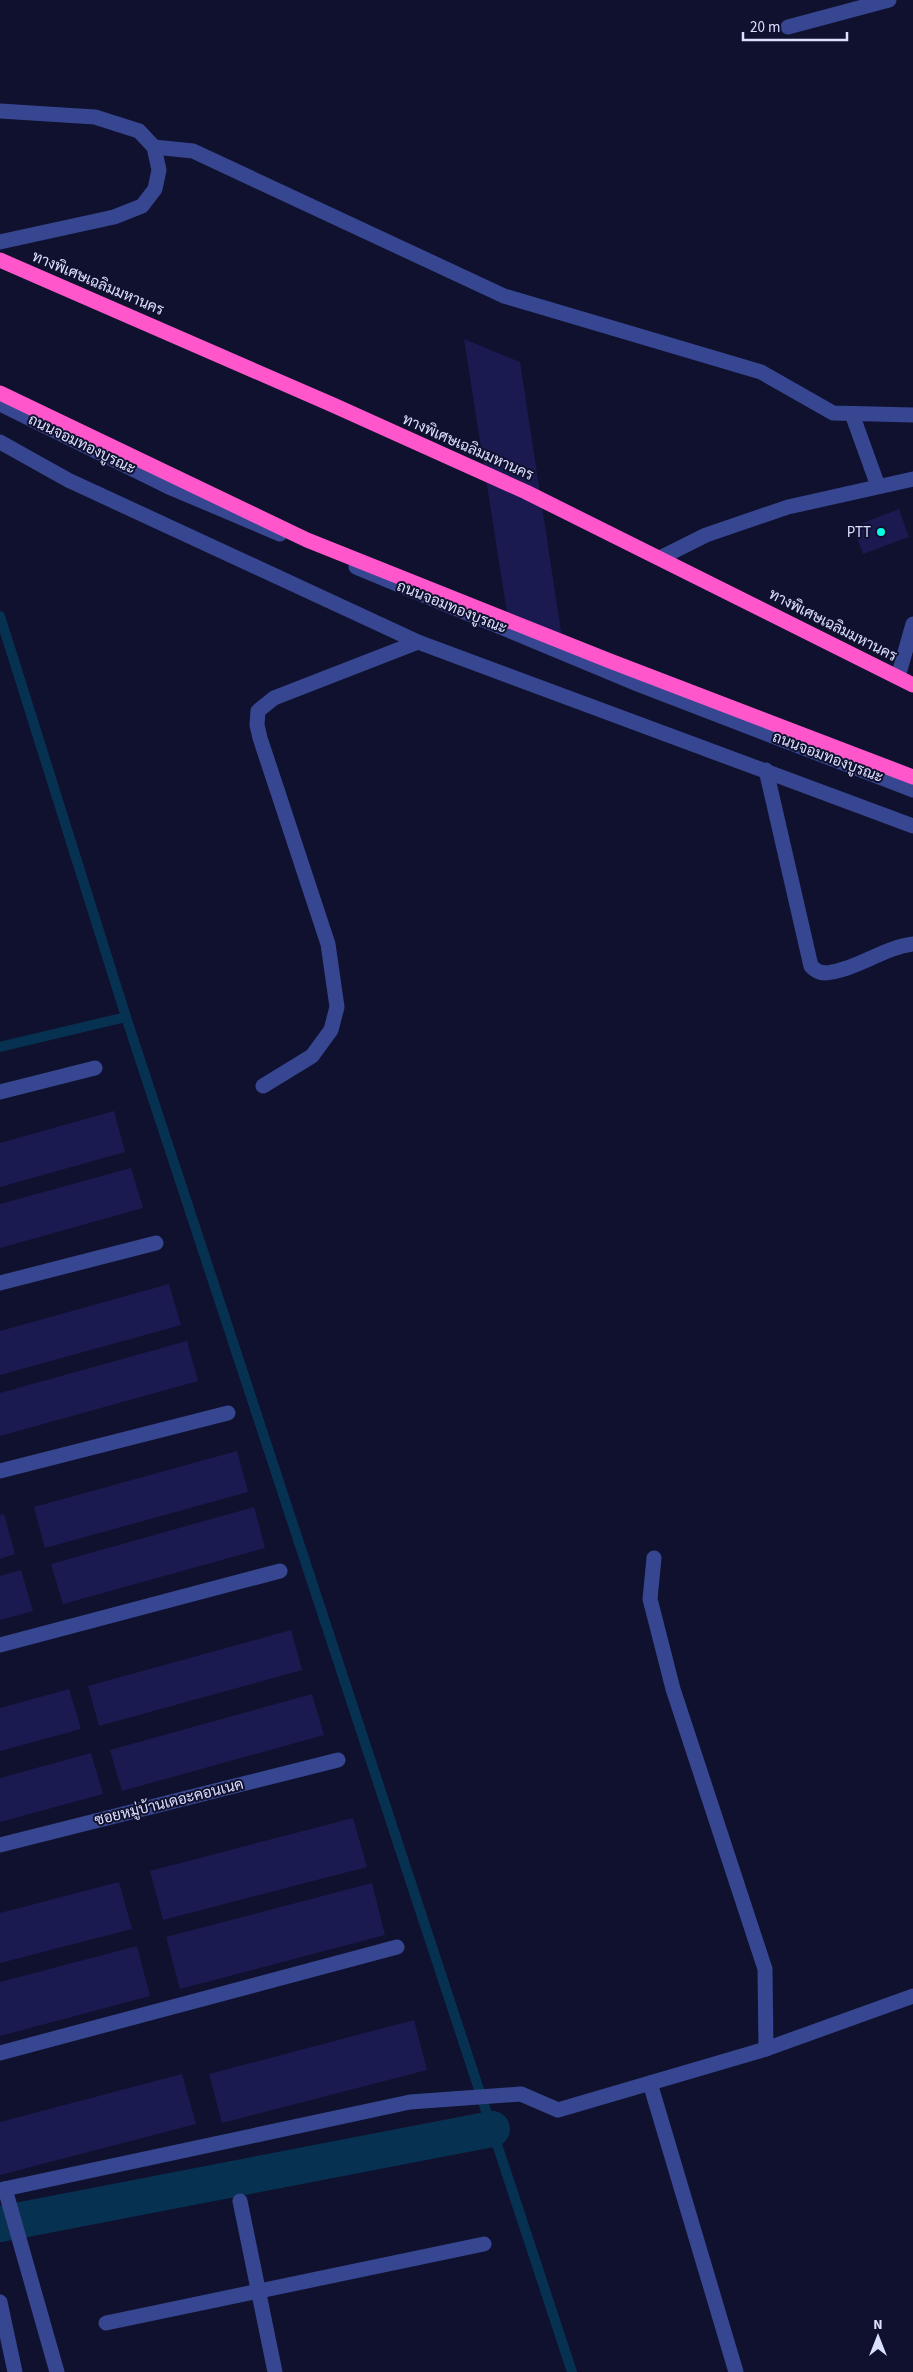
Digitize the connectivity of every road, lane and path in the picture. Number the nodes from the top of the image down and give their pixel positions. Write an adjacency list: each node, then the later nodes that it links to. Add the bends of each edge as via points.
1 (890, 0): 2 (street)
2 (788, 27)
3 (0, 111): 4 (street, via 95,117 139,131)
4 (154, 147): 5 (street, via 159,170 155,189 142,206 114,217); 9 (street, via 194,151 504,296 761,372 833,413)
5 (0, 242)
6 (0, 260): 14 (highway, ทางพิเศษเฉลิมมหานคร, via 526,492)
7 (0, 393): 20 (highway, via 307,540)
8 (0, 404): 21 (street, ถนนจอมทองบูรณะ, via 169,487 397,584 640,685)
9 (852, 414): 10 (street); 13 (street)
10 (913, 415)
11 (0, 442): 16 (street, via 68,480)
12 (913, 479): 13 (street)
13 (878, 486): 14 (street, via 788,507 706,535)
14 (660, 558): 17 (highway, ทางพิเศษเฉลิมมหานคร)
15 (913, 624): 17 (street)
16 (418, 642): 19 (street); 25 (street, via 274,698 258,711 260,738 328,944 337,1008 332,1030 312,1056)
17 (898, 678): 18 (highway, ทางพิเศษเฉลิมมหานคร)
18 (913, 685)
19 (766, 770): 22 (street); 23 (street, via 811,966 821,973 833,972 898,946)
20 (913, 778)
21 (913, 790)
22 (913, 826)
23 (913, 944)
24 (95, 1068): 26 (street)
25 (263, 1086)
26 (0, 1092)
27 (156, 1243): 28 (street)
28 (0, 1283)
29 (228, 1413): 30 (street)
30 (0, 1471)
31 (654, 1558): 38 (street, via 650,1599 673,1689 765,1969)
32 (280, 1571): 33 (street)
33 (0, 1645)
34 (338, 1760): 35 (street, ซอยหมู่บ้านเดอะคอนเนค)
35 (0, 1845)
36 (397, 1948): 39 (street)
37 (913, 1996): 38 (street)
38 (766, 2049): 40 (street)
39 (0, 2053)
40 (650, 2083): 41 (street, via 558,2110 521,2094 410,2102); 50 (street)
41 (3, 2190): 48 (street)
42 (240, 2201): 44 (street)
43 (484, 2244): 44 (street)
44 (258, 2292): 46 (street); 49 (street)
45 (0, 2302): 47 (street)
46 (106, 2323)
47 (15, 2372)
48 (57, 2372)
49 (275, 2372)
50 (736, 2372)

